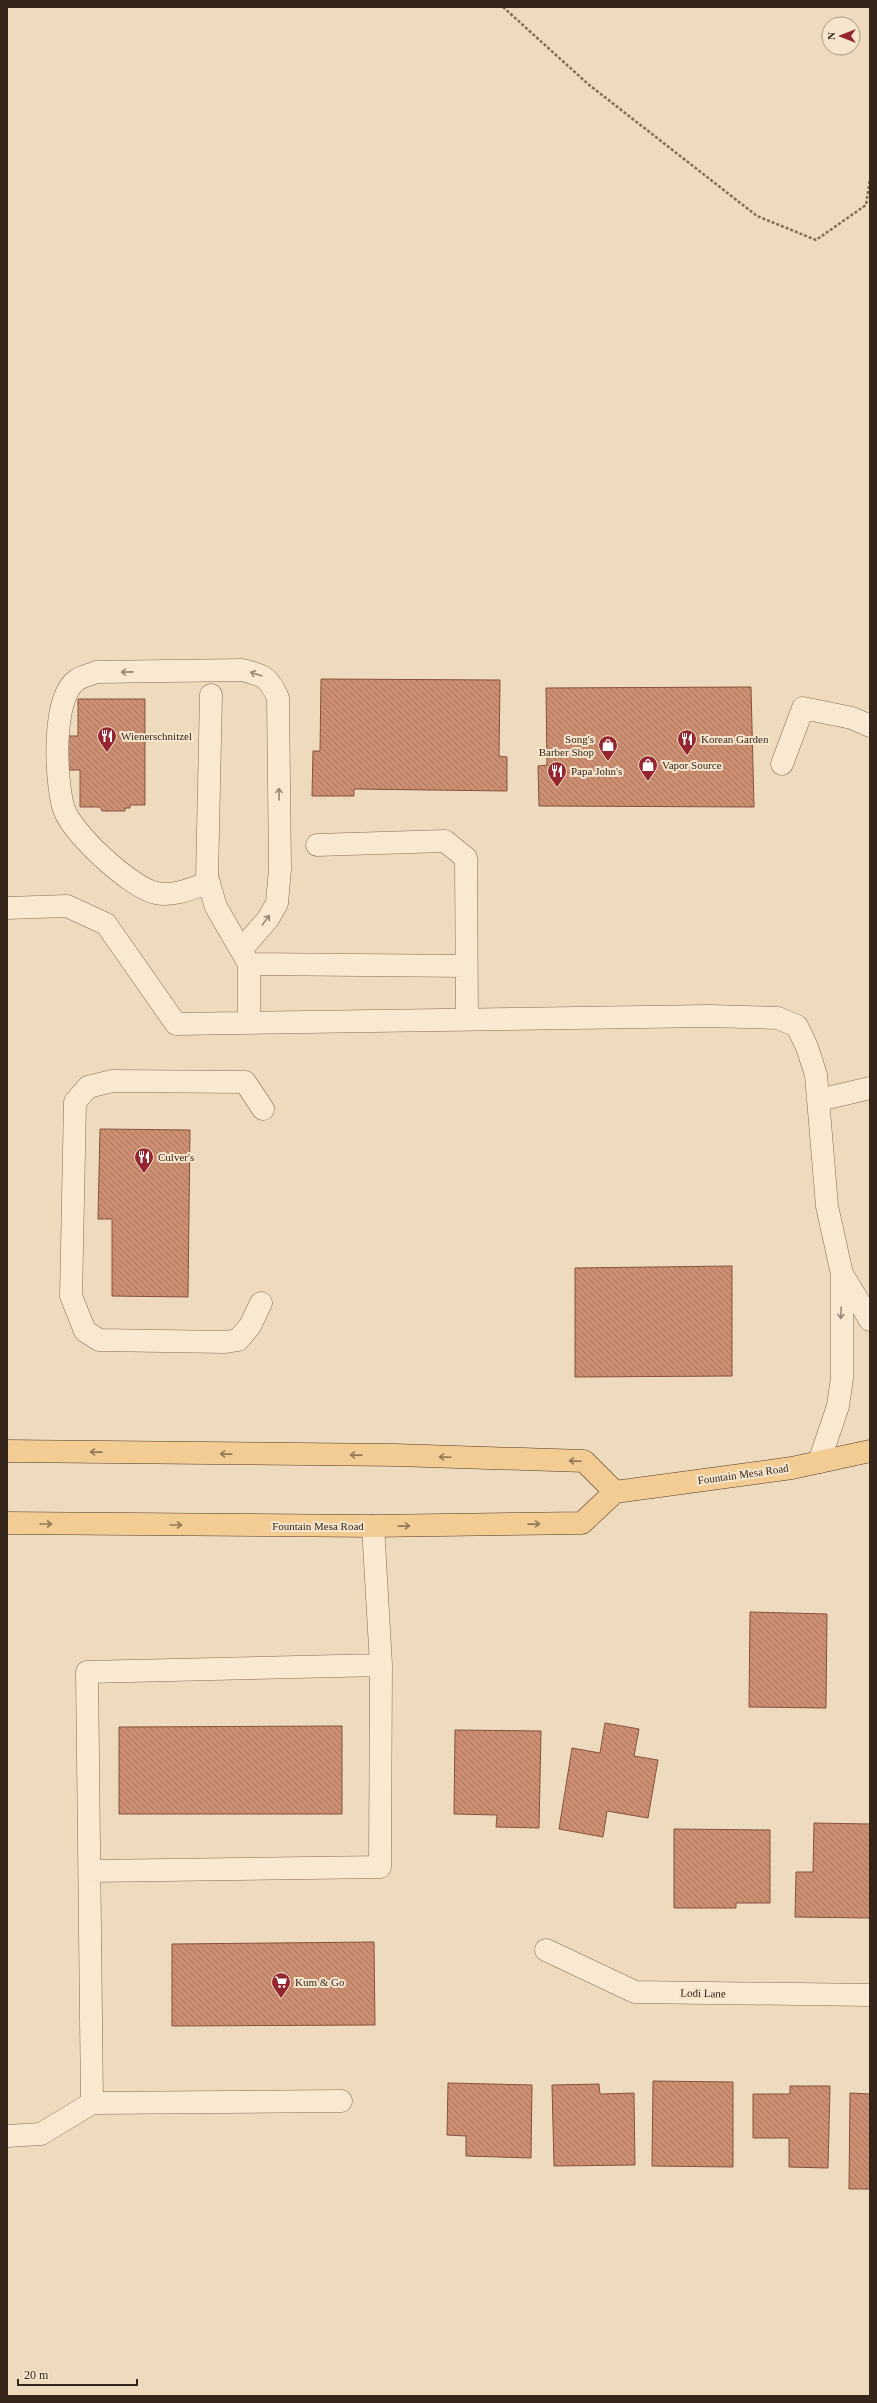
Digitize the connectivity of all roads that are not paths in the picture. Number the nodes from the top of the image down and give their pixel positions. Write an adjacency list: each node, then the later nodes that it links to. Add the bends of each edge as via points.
1 (210, 695): 5 (street, via 207,877)
2 (870, 726): 3 (street, via 852,718 803,708)
3 (782, 764)
4 (317, 844): 8 (street, via 445,841 466,858)
5 (209, 882): 7 (street, via 216,907); 7 (street, one-way to 5, via 277,903 280,869 278,698 272,684 260,674 242,670 96,672 76,680 67,693 60,711 58,764 63,807 78,834 133,882 156,893 179,893)
6 (7, 908): 10 (street, via 67,906 106,924 176,1024)
7 (245, 957): 8 (street); 10 (street)
8 (466, 966): 9 (street)
9 (467, 1019): 10 (street); 12 (street, via 709,1016 778,1018 797,1026 816,1075)
10 (249, 1023)
11 (870, 1088): 12 (street)
12 (819, 1100): 14 (street, via 826,1206)
13 (263, 1109): 15 (street, via 246,1082 112,1081 88,1087 75,1102 71,1296 85,1331 99,1340 238,1340 250,1326)
14 (842, 1274): 16 (street); 19 (street, one-way to 19, via 842,1378 838,1406)
15 (261, 1303)
16 (870, 1320)
17 (7, 1451): 20 (main road, one-way to 17, via 584,1462 395,1455)
18 (870, 1451): 19 (main road, Fountain Mesa Road)
19 (819, 1462): 20 (main road, Fountain Mesa Road)
20 (616, 1492): 22 (main road, Fountain Mesa Road, one-way to 20, via 582,1524)
21 (7, 1523): 22 (main road, Fountain Mesa Road, one-way to 22)
22 (373, 1526): 23 (street)
23 (381, 1665): 24 (street, via 380,1867); 24 (street, via 86,1672)
24 (90, 1871): 28 (street)
25 (546, 1950): 26 (street, Lodi Lane, via 635,1992)
26 (870, 1995)
27 (341, 2101): 28 (street)
28 (92, 2103): 29 (street, via 41,2134)
29 (7, 2136)

